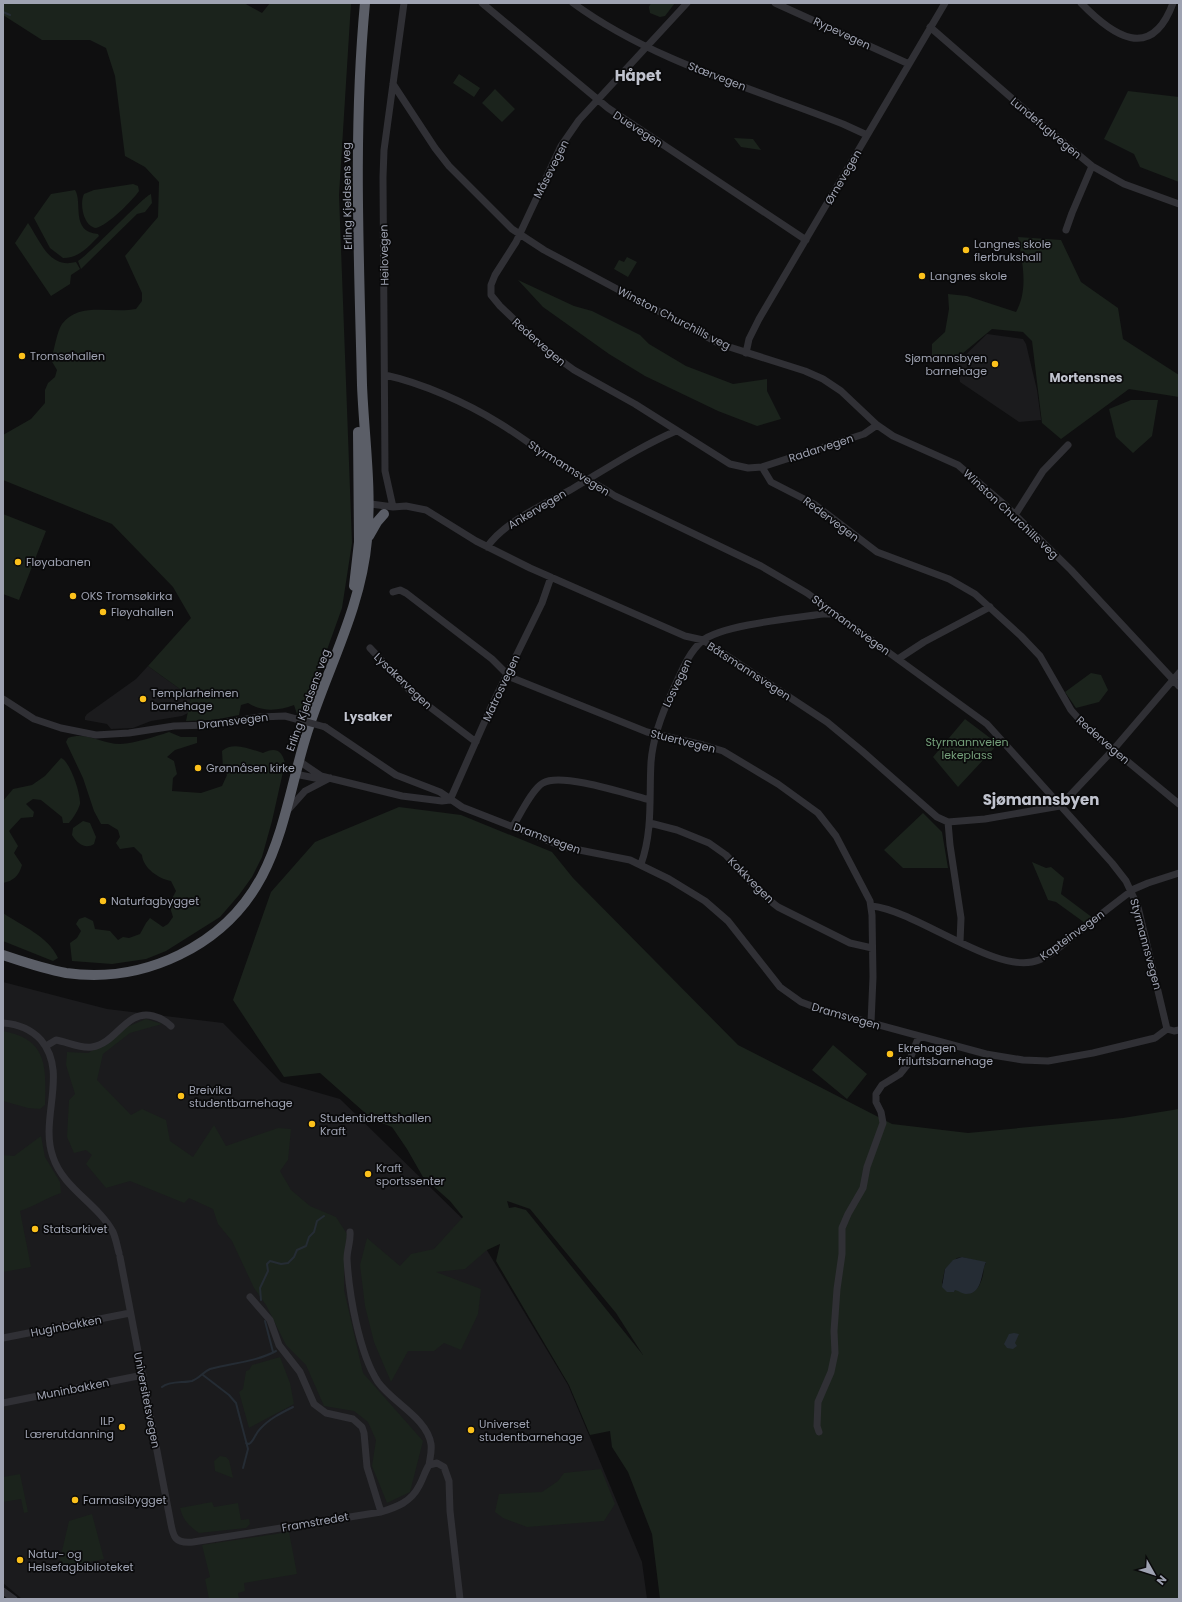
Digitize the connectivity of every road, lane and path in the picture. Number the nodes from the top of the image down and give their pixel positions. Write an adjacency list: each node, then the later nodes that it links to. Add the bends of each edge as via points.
1 (365, 3): 29 (highway, Erling Kjeldsens veg, via 358,141)
2 (404, 3): 13 (street, Heilovegen)
3 (482, 3): 14 (street, Duevegen)
4 (573, 3): 11 (street, Stærvegen, via 597,20)
5 (687, 3): 11 (street, Måsevegen)
6 (775, 3): 12 (street, Rypevegen)
7 (945, 3): 10 (street, Ørnevegen)
8 (1173, 3): 9 (street, via 1158,29 1148,36 1137,39 1101,23)
9 (1083, 4)
10 (930, 27): 12 (street, Ørnevegen); 16 (street, Lundefuglvegen)
11 (646, 47): 14 (street, Måsevegen); 15 (street, Stærvegen)
12 (909, 64): 15 (street, Ørnevegen)
13 (393, 84): 19 (street, Winston Churchills veg, via 442,157); 22 (street, Heilovegen, via 383,163)
14 (598, 100): 19 (street, Måsevegen, via 579,120 561,146); 20 (street, Duevegen)
15 (867, 135): 20 (street, Ørnevegen)
16 (1092, 166): 17 (street, Lundefuglvegen, via 1124,184); 18 (street)
17 (1179, 204)
18 (1066, 230)
19 (519, 234): 21 (street, Winston Churchills veg, via 544,250 706,336); 24 (street, Redervegen, via 492,280 490,290 494,299 560,361)
20 (806, 240): 21 (street, Ørnevegen, via 752,331)
21 (746, 353): 23 (street, Winston Churchills veg, via 797,368 823,379 849,398)
22 (384, 375): 27 (street, Styrmannsvegen, via 432,391 482,414); 28 (street, Heilovegen, via 384,471)
23 (877, 425): 26 (street, Radarvegen, via 864,434); 31 (street, Winston Churchills veg, via 902,441 958,465)
24 (676, 431): 26 (street, Redervegen, via 730,464 748,468); 27 (street, Ankervegen, via 620,459)
25 (1068, 445): 31 (street, via 1043,471)
26 (762, 467): 36 (street, Redervegen, via 771,482 814,504 873,549 958,584)
27 (588, 480): 33 (street, Ankervegen, via 506,527); 38 (street, Styrmannsvegen, via 621,499 781,576)
28 (393, 507): 29 (street, Båtsmannsvegen); 30 (street); 33 (street, Båtsmannsvegen, via 406,506 426,510)
29 (365, 509): 30 (street, via 376,515); 32 (highway, Erling Kjeldsens veg); 37 (highway, Erling Kjeldsens veg)
30 (384, 514): 32 (highway, via 376,522)
31 (1016, 515): 44 (street, Winston Churchills veg, via 1088,587)
32 (368, 538): 37 (highway, Erling Kjeldsens veg, via 362,581)
33 (487, 547): 34 (street, Båtsmannsvegen)
34 (551, 577): 39 (street, Båtsmannsvegen, via 679,633); 43 (street, Matrosvegen, via 542,603)
35 (393, 592): 43 (street, Stuertvegen, via 400,590 406,593 492,659)
36 (990, 607): 41 (street, via 924,642); 49 (street, Redervegen, via 1040,656 1078,718)
37 (351, 613): 50 (highway, Erling Kjeldsens veg, via 307,732)
38 (835, 614): 39 (street, Losvegen, via 733,628 715,633); 41 (street, Styrmannsvegen)
39 (703, 640): 47 (street, Losvegen, via 685,664); 59 (street, Båtsmannsvegen, via 827,722 937,817)
40 (370, 648): 48 (street, Lysakervegen, via 414,695)
41 (898, 659): 57 (street, Styrmannsvegen, via 987,724)
42 (1179, 673): 44 (street)
43 (507, 674): 47 (street, Stuertvegen, via 527,685); 48 (street, Matrosvegen)
44 (1173, 681): 45 (street, Winston Churchills veg); 49 (street)
45 (1179, 686)
46 (3, 699): 54 (street, Dramsvegen, bridge, via 34,718 61,728 96,735 285,716 325,727 396,775 428,787)
47 (656, 734): 55 (street, Losvegen, via 651,761); 65 (street, Stuertvegen, via 723,751 810,807 823,818 836,836)
48 (476, 742): 54 (street, Matrosvegen)
49 (1113, 750): 56 (street, Redervegen); 57 (street)
50 (299, 761): 51 (highway, Erling Kjeldsens veg); 52 (street, Dramsvegen)
51 (295, 774): 52 (street, Dramsvegen, via 315,778); 58 (highway, Erling Kjeldsens veg)
52 (321, 776): 53 (street, Dramsvegen)
53 (330, 778): 54 (street, Dramsvegen, via 402,796); 58 (street, via 305,791)
54 (450, 800): 61 (street, Dramsvegen)
55 (650, 800): 60 (street, Losvegen); 61 (street, via 577,780 549,780 538,786)
56 (1179, 804)
57 (1060, 806): 59 (street, via 985,820); 64 (street, Styrmannsvegen, via 1112,863)
58 (285, 813): 68 (highway, Erling Kjeldsens veg, via 271,856 251,894 222,927 204,942 171,960 135,971 92,974 45,969)
59 (948, 822): 66 (street, via 961,918)
60 (650, 823): 62 (street, Losvegen, via 648,842); 67 (street, Kokkvegen, via 709,843 730,858 764,896 778,907 850,943)
61 (513, 826): 62 (street, Dramsvegen, via 564,847)
62 (641, 864): 70 (street, Dramsvegen, via 713,907 735,928 772,980 793,997 820,1009)
63 (1179, 873): 64 (street, Kapteinvegen)
64 (1131, 891): 66 (street, Kapteinvegen, via 1049,954 1029,963 1020,964 998,959); 72 (street, Styrmannsvegen, via 1143,925)
65 (872, 906): 66 (street, Kapteinvegen, via 895,912); 67 (street, Stuertvegen)
66 (960, 942)
67 (872, 948): 70 (street, Stuertvegen)
68 (3, 955)
69 (3, 1023): 75 (street, Universitetsvegen, via 27,1029)
70 (871, 1023): 74 (street, Dramsvegen)
71 (171, 1026): 75 (street, via 160,1018 141,1015 105,1041 92,1047 56,1040)
72 (1167, 1029): 73 (street); 74 (street, Dramsvegen, via 1162,1035 1151,1040 1048,1061 1003,1058)
73 (1179, 1030)
74 (919, 1036): 82 (street, via 908,1064 900,1074 882,1085 876,1094 883,1123 867,1167 863,1188 842,1228 842,1258 834,1331 835,1353 831,1372 818,1402)
75 (46, 1046): 78 (street, Universitetsvegen, via 54,1065 49,1127 52,1157 64,1177 114,1233)
76 (350, 1232): 83 (street, Framstredet, via 347,1253 349,1276 368,1363 384,1389 425,1429 431,1445)
77 (250, 1297): 84 (street, via 270,1320 279,1344 300,1372 314,1404 326,1413 353,1419 362,1427 367,1468)
78 (130, 1313): 79 (street, Huginbakken); 80 (street, Universitetsvegen)
79 (3, 1338)
80 (142, 1376): 81 (street, Muninbakken); 85 (street, Universitetsvegen, via 171,1525)
81 (3, 1403)
82 (819, 1432)
83 (429, 1465): 84 (street, Framstredet, via 411,1497 396,1508); 88 (street, via 439,1464 448,1475)
84 (380, 1512): 85 (street, Framstredet, via 193,1542)
85 (179, 1541)
86 (3, 1591): 87 (street)
87 (14, 1599)
88 (460, 1599)

